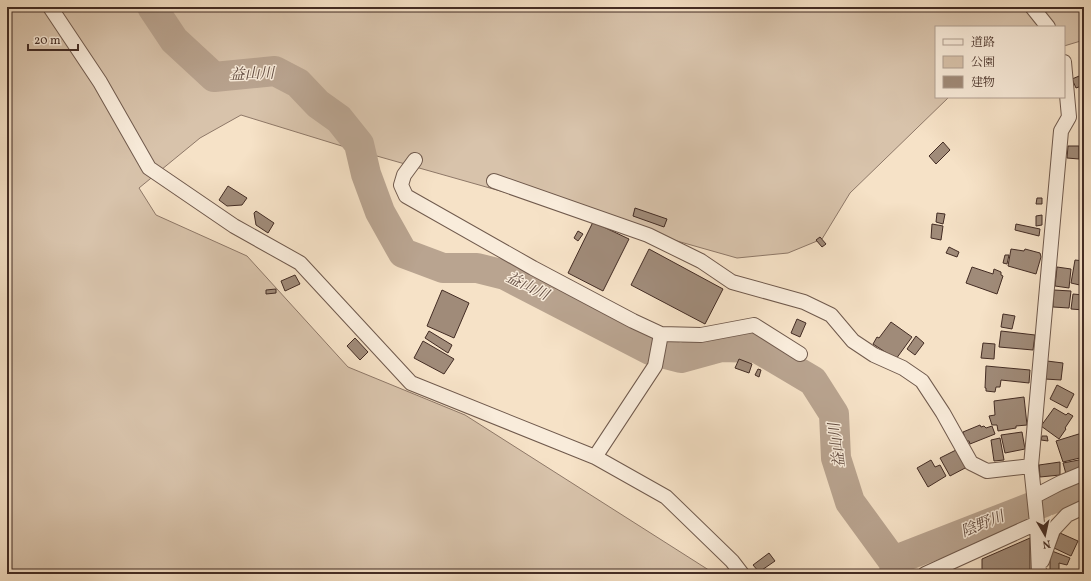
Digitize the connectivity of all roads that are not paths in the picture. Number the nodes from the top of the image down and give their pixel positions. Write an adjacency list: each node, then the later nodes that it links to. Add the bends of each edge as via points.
1 (50, 7): 9 (street, via 100,82 149,168 234,226 300,264 411,383)
2 (1032, 7): 3 (street)
3 (1047, 26)
4 (1065, 73): 10 (street, via 1069,117 1061,131)
5 (415, 160): 7 (street, via 401,185 406,196 533,268)
6 (494, 181): 10 (street, via 648,235 701,261 732,282 804,302 831,315 853,341 922,381 971,463 987,471)
7 (661, 334): 8 (street, via 701,334 754,326); 9 (street, via 655,366)
8 (800, 354)
9 (595, 457): 16 (street, via 666,497 732,561)
10 (1031, 466): 12 (street)
11 (1084, 473): 12 (street)
12 (1035, 496): 14 (street)
13 (1084, 507): 15 (street, via 1067,515 1053,530)
14 (1038, 523): 15 (street); 17 (street)
15 (1039, 572)
16 (742, 574)
17 (925, 574)

